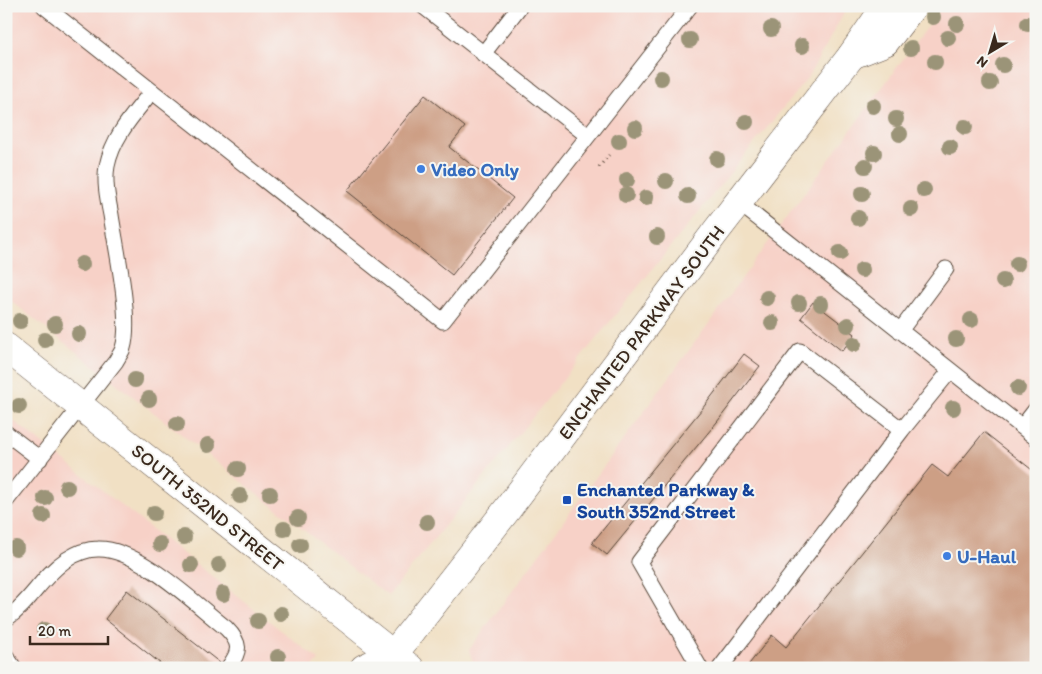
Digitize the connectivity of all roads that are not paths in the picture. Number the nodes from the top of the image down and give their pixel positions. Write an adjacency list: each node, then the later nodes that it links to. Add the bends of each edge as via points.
1 (44, 6): 9 (lane)
2 (423, 6): 7 (lane)
3 (520, 6): 7 (lane)
4 (690, 6): 10 (lane)
5 (886, 6): 8 (main road, ENCHANTED PARKWAY SOUTH)
6 (913, 6): 8 (main road, via 885,42)
7 (483, 54): 10 (lane)
8 (852, 55): 11 (main road, ENCHANTED PARKWAY SOUTH)
9 (152, 92): 10 (lane, via 443,321); 16 (lane, via 115,143 107,167 107,193 124,298 126,331 116,362)
10 (588, 136)
11 (739, 203): 13 (lane); 26 (main road, ENCHANTED PARKWAY SOUTH, via 506,511)
12 (946, 269): 13 (lane)
13 (900, 331): 15 (lane)
14 (6, 347): 16 (main road, SOUTH 352ND STREET)
15 (950, 370): 18 (lane); 19 (lane)
16 (82, 406): 22 (lane); 26 (main road, SOUTH 352ND STREET)
17 (1036, 409): 18 (lane)
18 (1022, 427): 21 (lane)
19 (902, 430): 30 (lane, via 800,351 639,562); 31 (lane)
20 (6, 433): 22 (lane)
21 (1036, 438)
22 (40, 459): 23 (lane)
23 (6, 502)
24 (6, 619): 28 (lane, via 25,604 47,576 66,560 97,549 109,550 137,560 154,571 226,628 238,645 236,658)
25 (6, 656): 27 (lane)
26 (397, 663): 29 (main road, ENCHANTED PARKWAY SOUTH)
27 (14, 668)
28 (228, 668)
29 (364, 668)
30 (700, 668)
31 (720, 668)

